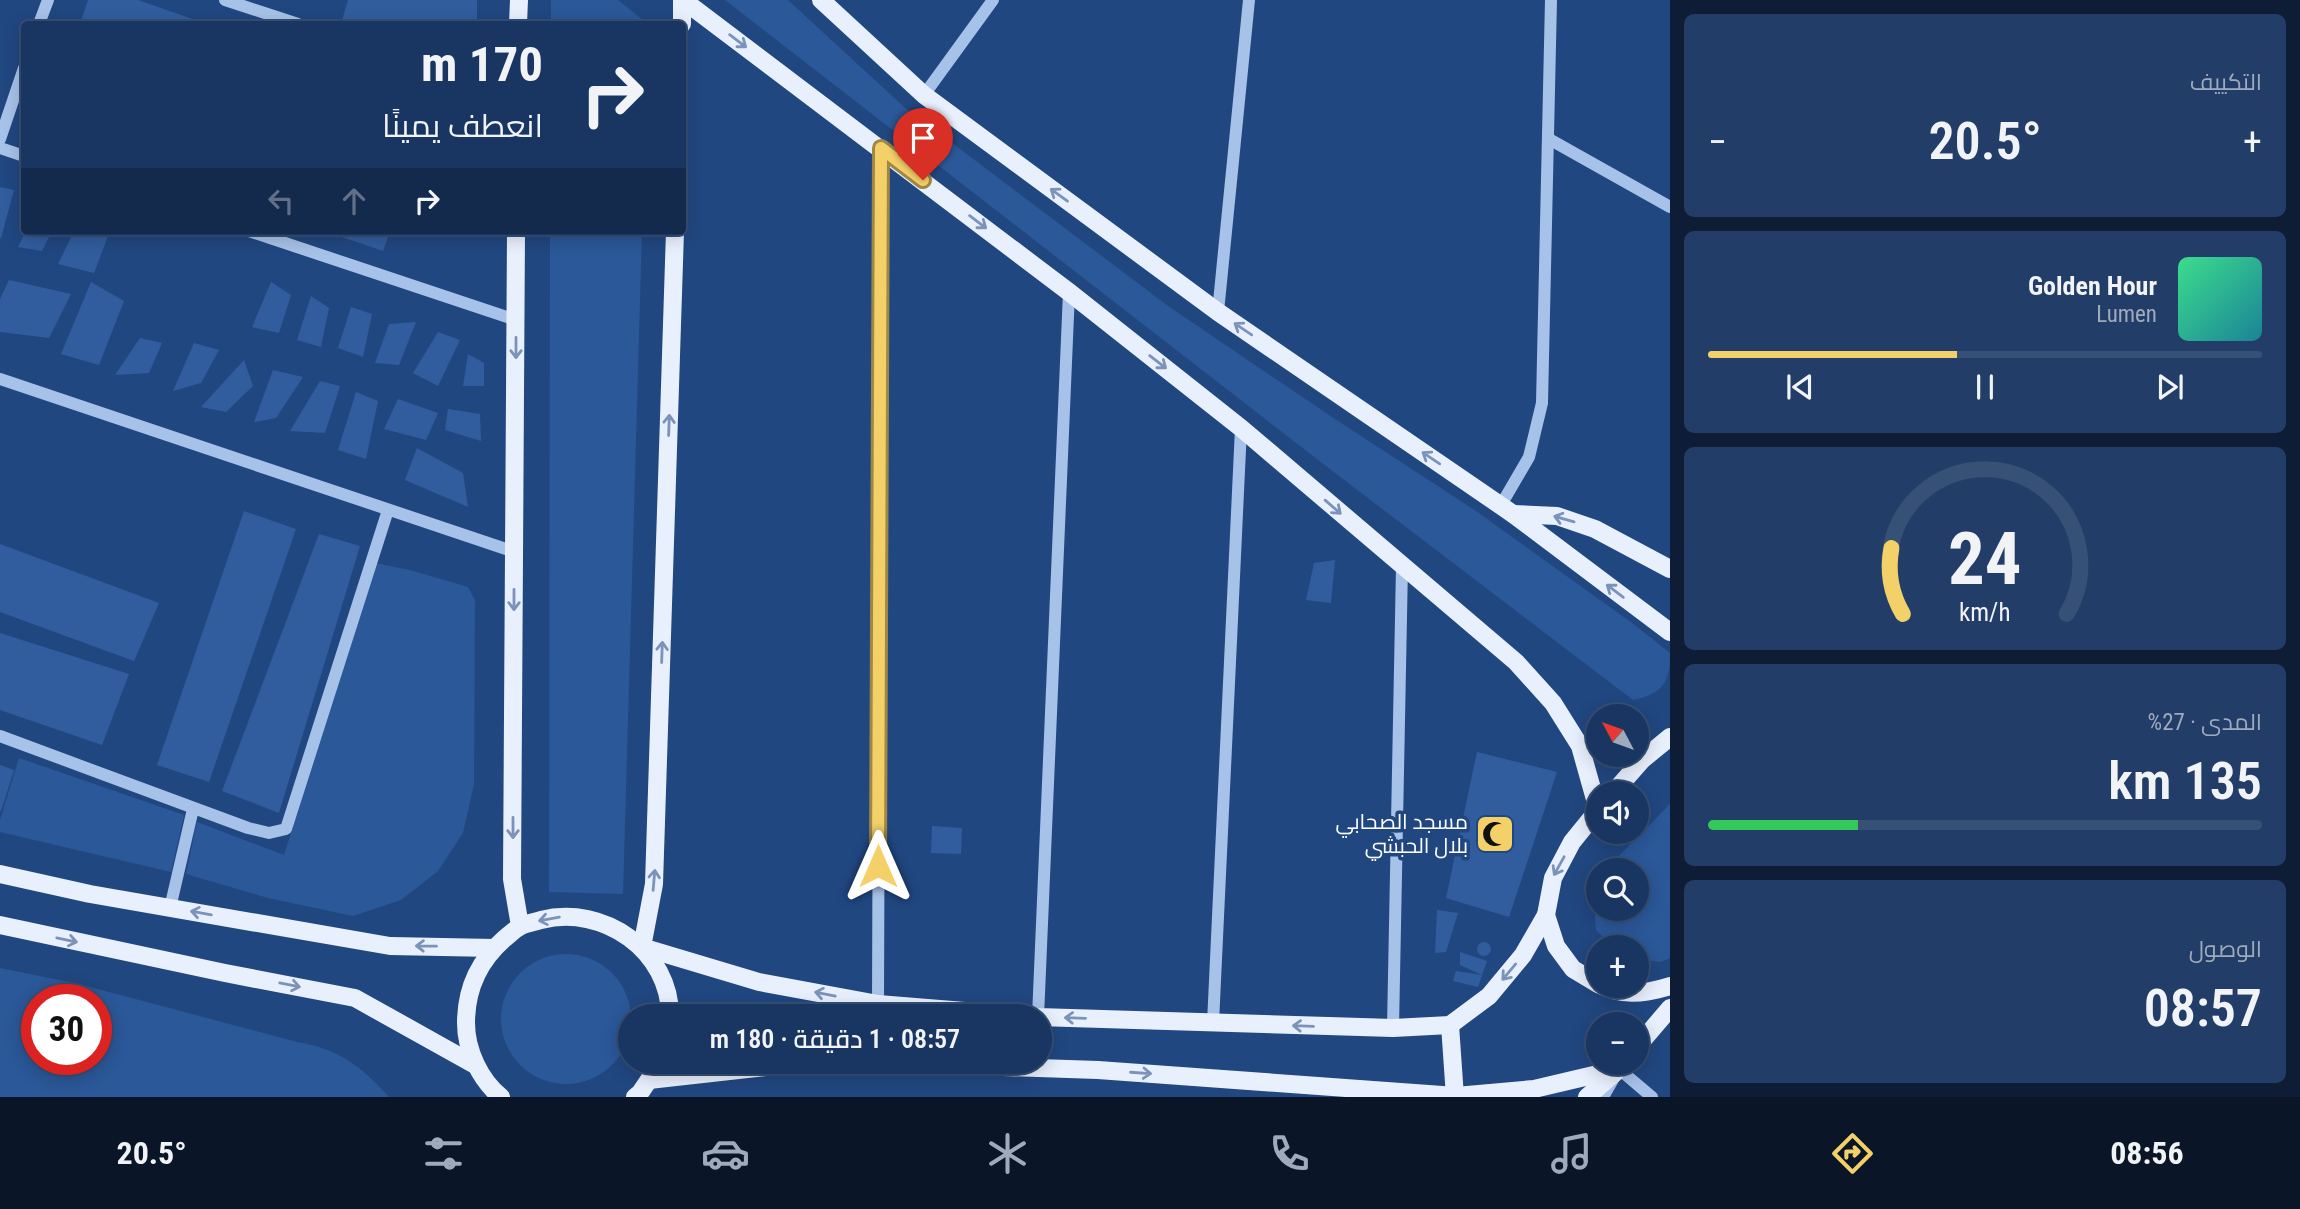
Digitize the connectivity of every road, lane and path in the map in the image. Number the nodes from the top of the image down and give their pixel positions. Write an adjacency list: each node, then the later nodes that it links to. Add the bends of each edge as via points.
1 (48, 0): 10 (street)
2 (225, 0): 9 (street)
3 (519, 0): 12 (main road)
4 (683, 0): 13 (main road); 19 (main road, one-way to 19)
5 (821, 0): 15 (main road)
6 (993, 0): 15 (street)
7 (1249, 0): 26 (street)
8 (1551, 0): 17 (street)
9 (265, 6): 11 (street)
10 (40, 21)
11 (292, 21)
12 (519, 21)
13 (681, 21)
14 (21, 77): 16 (street)
15 (925, 95): 26 (main road, one-way to 15)
16 (0, 139)
17 (1549, 139): 21 (street); 31 (street, via 1542,403 1529,457)
18 (0, 148): 20 (street)
19 (881, 148): 25 (main road, one-way to 25); 51 (street)
20 (21, 155)
21 (1670, 207)
22 (261, 235): 27 (street)
23 (516, 235): 27 (main road)
24 (675, 235): 45 (main road, one-way to 24, via 654,884)
25 (1069, 292): 29 (main road, one-way to 29); 52 (street)
26 (1218, 312): 31 (main road, one-way to 26)
27 (516, 320): 32 (main road, one-way to 32)
28 (0, 379): 30 (street)
29 (1241, 428): 33 (main road, one-way to 33); 55 (street)
30 (388, 510): 32 (street); 39 (street, via 286,829 268,833)
31 (1507, 510): 34 (main road, one-way to 31, via 1595,529 1557,516); 35 (main road, one-way to 31)
32 (514, 552): 44 (main road, one-way to 44, via 512,878)
33 (1402, 566): 42 (main road, one-way to 42, via 1516,662 1553,703 1580,746 1598,810 1553,878); 57 (street)
34 (1670, 569)
35 (1670, 632)
36 (0, 736): 39 (street)
37 (1670, 737): 38 (main road)
38 (1624, 781)
39 (193, 809): 41 (street)
40 (0, 874): 41 (main road)
41 (170, 908): 46 (main road, one-way to 41, via 390,946)
42 (1546, 915): 47 (main road, via 1556,946 1573,969); 56 (main road, one-way to 56, via 1523,955 1489,996)
43 (0, 925): 59 (main road, one-way to 59, via 355,998)
44 (520, 926): 45 (main road, one-way to 44, via 616,928 586,918 554,917); 46 (main road)
45 (642, 947): 50 (main road, via 660,973); 51 (main road, one-way to 45, via 759,982)
46 (494, 948): 59 (main road, via 476,974 466,1003 466,1035)
47 (1586, 977)
48 (1670, 986): 49 (main road)
49 (1649, 993)
50 (670, 1004)
51 (878, 1004)
52 (1039, 1004)
53 (1670, 1008): 58 (main road)
54 (1052, 1017): 55 (main road, one-way to 54)
55 (1213, 1023): 57 (main road, one-way to 55)
56 (1450, 1025): 57 (main road); 68 (main road)
57 (1393, 1028)
58 (1649, 1033)
59 (475, 1065): 69 (main road)
60 (1052, 1069): 68 (main road, one-way to 68)
61 (653, 1074): 67 (main road)
62 (703, 1074): 67 (main road)
63 (1587, 1075): 68 (main road, via 1534,1090)
64 (1611, 1075): 71 (main road)
65 (1616, 1075): 72 (street)
66 (1631, 1075): 73 (street)
67 (649, 1080): 70 (main road)
68 (1456, 1096)
69 (501, 1097)
70 (635, 1097)
71 (1587, 1097)
72 (1603, 1097)
73 (1652, 1097)

